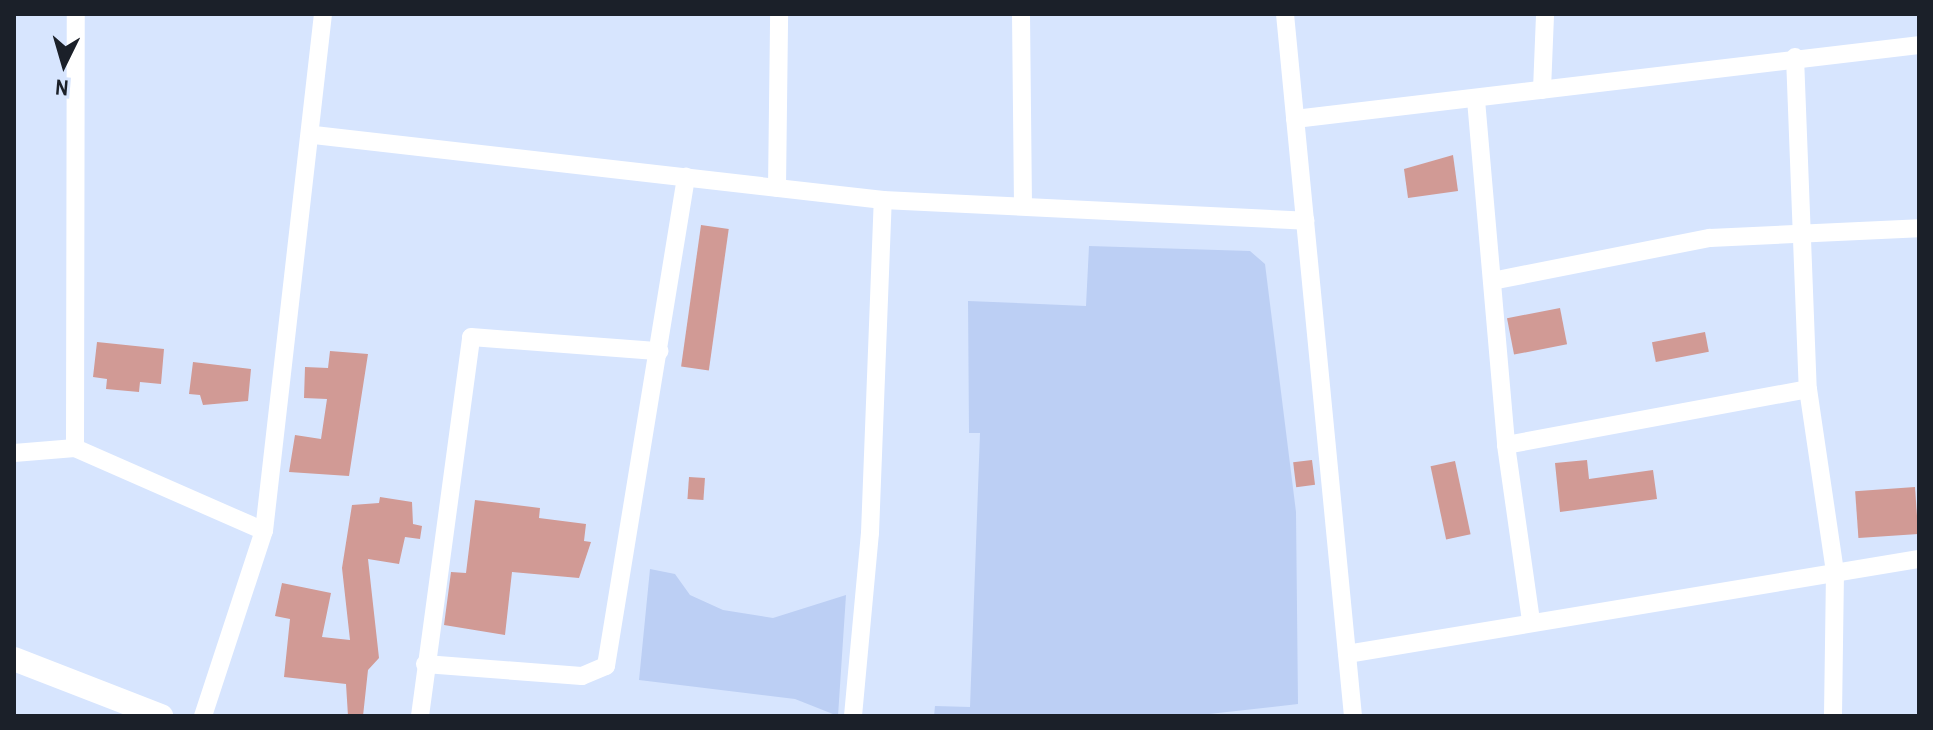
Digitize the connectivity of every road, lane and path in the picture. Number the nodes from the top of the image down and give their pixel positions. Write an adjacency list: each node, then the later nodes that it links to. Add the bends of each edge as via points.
1 (76, 14): 24 (street)
2 (323, 14): 12 (street)
3 (779, 14): 14 (street)
4 (1021, 14): 16 (street)
5 (1285, 14): 11 (street)
6 (1545, 14): 9 (street)
7 (1919, 45): 8 (street)
8 (1795, 57): 9 (street); 18 (street)
9 (1542, 90): 10 (street)
10 (1476, 100): 11 (street); 20 (street)
11 (1295, 119): 17 (street)
12 (314, 135): 13 (street); 26 (street)
13 (686, 177): 14 (street); 21 (street)
14 (777, 188): 15 (street)
15 (883, 200): 16 (street); 36 (street, via 870,533)
16 (1023, 203): 17 (street)
17 (1305, 221): 30 (street)
18 (1800, 228): 19 (street); 20 (street, via 1710,238); 22 (street)
19 (1919, 228)
20 (1492, 281): 23 (street)
21 (659, 351): 32 (street, via 606,666 582,676); 32 (street, via 471,337)
22 (1808, 389): 23 (street); 28 (street)
23 (1506, 445): 29 (street)
24 (75, 448): 25 (street); 26 (street)
25 (14, 453)
26 (264, 531): 34 (street)
27 (1919, 559): 28 (street)
28 (1835, 572): 29 (street); 38 (street)
29 (1531, 621): 30 (street)
30 (1347, 654): 37 (street)
31 (14, 659): 33 (street)
32 (425, 664): 35 (street)
33 (161, 716)
34 (203, 716)
35 (420, 716)
36 (853, 716)
37 (1353, 716)
38 (1833, 716)

